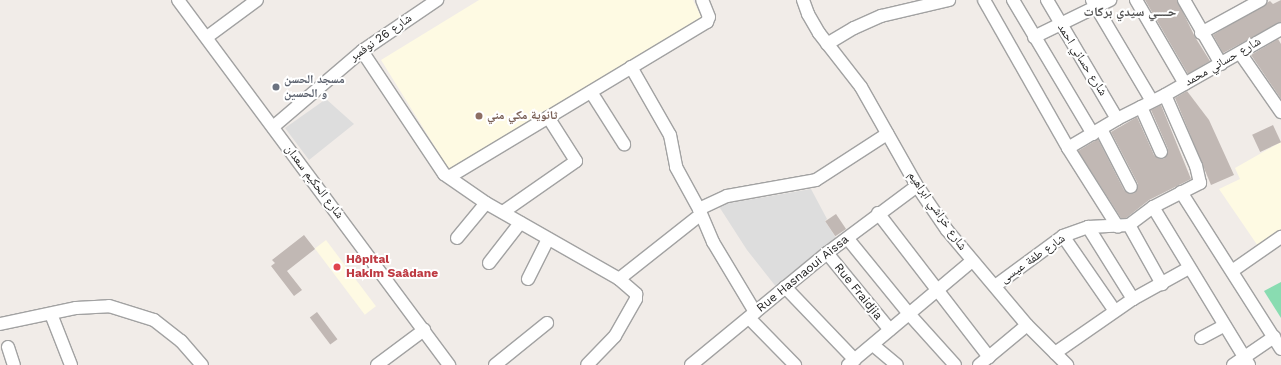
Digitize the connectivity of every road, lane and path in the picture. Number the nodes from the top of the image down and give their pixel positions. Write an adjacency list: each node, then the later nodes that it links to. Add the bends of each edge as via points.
1 (178, 0): 21 (street, شارع الحكيم سعدان)
2 (256, 0): 15 (street)
3 (437, 0): 16 (street, شارع 26 نوفمبر)
4 (702, 0): 27 (street, via 710,17 707,22)
5 (803, 0): 23 (street, شارع خراشي ابراهيم, via 808,14)
6 (949, 0): 17 (street)
7 (984, 0): 40 (street)
8 (1013, 0): 22 (street)
9 (1047, 0): 18 (street, شارع حساني احمد)
10 (1110, 0): 14 (street)
11 (1136, 0): 28 (street)
12 (1184, 0): 20 (street)
13 (1261, 0): 20 (street)
14 (1094, 3): 18 (street); 31 (street)
15 (240, 5): 21 (street)
16 (420, 5): 24 (street, شارع 26 نوفمبر)
17 (898, 5): 23 (street)
18 (1060, 25): 22 (street); 35 (street, شارع حساني احمد)
19 (1280, 32): 25 (street, شارع حساني محمد)
20 (1201, 33): 26 (street)
21 (207, 37): 36 (street, شارع الحكيم سعدان)
22 (1034, 37): 37 (street)
23 (827, 44): 38 (street, شارع خراشي ابراهيم, via 861,87)
24 (362, 51): 36 (street, شارع 26 نوفمبر); 42 (street, via 438,167)
25 (1240, 53): 26 (street, شارع حساني محمد); 33 (street)
26 (1221, 64): 28 (street, شارع حساني محمد)
27 (631, 67): 29 (street); 49 (street, via 670,135 676,167)
28 (1185, 84): 30 (street, شارع حساني محمد)
29 (591, 92): 34 (street); 39 (street)
30 (1165, 95): 31 (street, شارع حساني محمد); 45 (street, via 1200,175 1198,185)
31 (1152, 101): 32 (street, شارع حساني محمد)
32 (1141, 108): 35 (street, شارع حساني محمد); 41 (street)
33 (1281, 112)
34 (548, 117): 42 (street); 48 (street, via 576,161)
35 (1117, 118): 37 (street, شارع حساني محمد)
36 (273, 127): 79 (street, شارع الحكيم سعدان)
37 (1097, 131): 40 (street, شارع حساني محمد); 44 (street)
38 (887, 134): 43 (street, شارع خراشي ابراهيم); 49 (street, via 816,180 727,196)
39 (624, 144)
40 (1068, 148): 52 (street)
41 (1161, 152)
42 (448, 177): 46 (street)
43 (917, 186): 50 (street, Rue Hasnaoui Aissa); 60 (street, شارع خراشي ابراهيم)
44 (1131, 187)
45 (1181, 192): 47 (street); 63 (street)
46 (486, 203): 48 (street); 56 (street)
47 (1153, 207): 52 (street); 62 (street)
48 (503, 212): 51 (street)
49 (700, 212): 65 (street); 73 (street)
50 (878, 213): 58 (street, Rue Hasnaoui Aissa); 69 (street)
51 (520, 223): 57 (street); 61 (street)
52 (1123, 226): 53 (street, شارع طفة عيسى); 66 (street)
53 (1088, 227): 54 (street, شارع طفة عيسى); 70 (street)
54 (1063, 236): 67 (street, شارع طفة عيسى); 71 (street)
55 (1281, 237): 63 (street)
56 (458, 238)
57 (548, 239): 64 (street); 65 (street)
58 (848, 239): 59 (street, Rue Hasnaoui Aissa); 74 (street)
59 (827, 253): 68 (street, Rue Hasnaoui Aissa); 80 (street, Rue Fraidjia)
60 (972, 261): 67 (street, شارع خراشي ابراهيم); 69 (street)
61 (489, 263)
62 (1190, 268): 66 (street); 78 (street)
63 (1232, 271): 81 (street)
64 (528, 279)
65 (618, 279): 96 (street, via 636,294 636,299 615,336)
66 (1162, 284): 70 (street)
67 (995, 286): 77 (street, شارع خراشي ابراهيم)
68 (785, 287): 73 (street, Rue Hasnaoui Aissa); 89 (street)
69 (938, 290): 74 (street); 87 (street)
70 (1133, 299): 71 (street)
71 (1115, 311): 86 (street)
72 (50, 314): 76 (street); 91 (street); 92 (street, via 76,308 109,306 134,312 168,329)
73 (752, 315): 97 (street, Rue Hasnaoui Aissa); 98 (street)
74 (910, 315): 80 (street); 100 (street)
75 (547, 323): 95 (street)
76 (0, 324)
77 (1027, 325): 86 (street, شارع خراشي ابراهيم); 87 (street)
78 (1224, 326): 82 (street); 88 (street)
79 (424, 330): 93 (street); 94 (street, شارع الحكيم سعدان)
80 (890, 330): 83 (street)
81 (1274, 337): 85 (street); 88 (street)
82 (1201, 338)
83 (873, 345): 89 (street); 99 (street)
84 (8, 347): 90 (street)
85 (1281, 349)
86 (1055, 353): 101 (street, شارع خراشي ابراهيم)
87 (984, 361)
88 (1247, 361): 102 (street)
89 (852, 362)
90 (14, 365)
91 (71, 365)
92 (202, 365)
93 (377, 365)
94 (449, 365)
95 (495, 365)
96 (587, 365)
97 (691, 365)
98 (795, 365)
99 (897, 365)
100 (955, 365)
101 (1067, 365)
102 (1232, 365)

